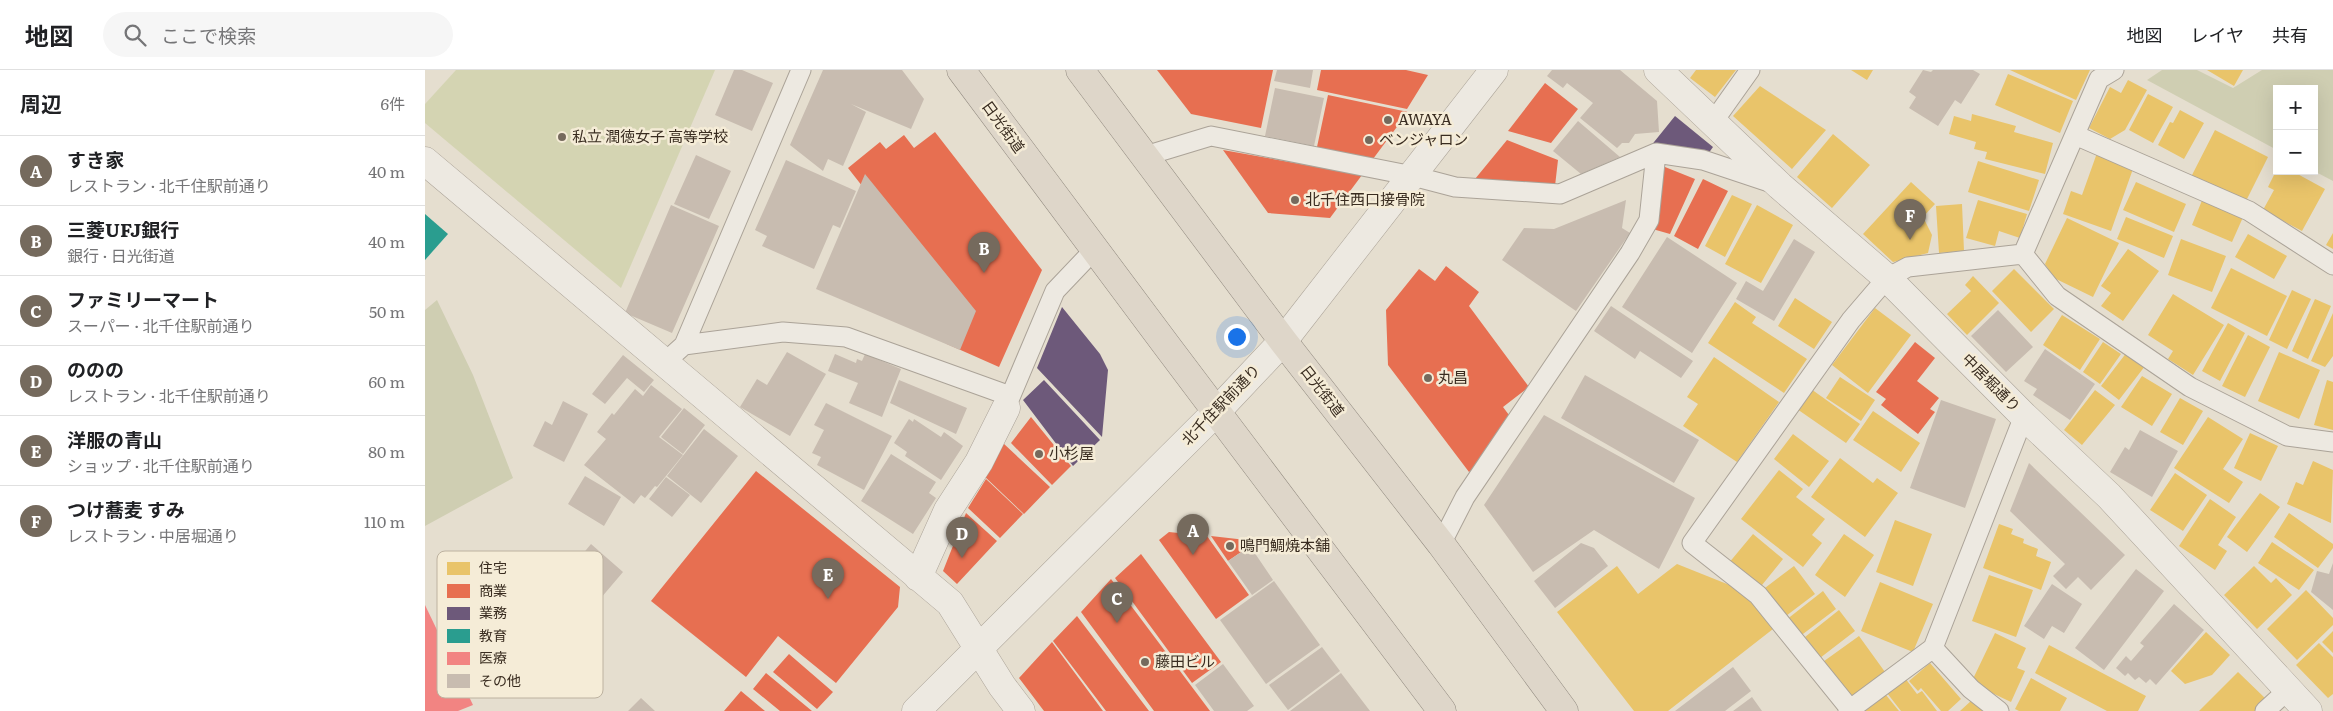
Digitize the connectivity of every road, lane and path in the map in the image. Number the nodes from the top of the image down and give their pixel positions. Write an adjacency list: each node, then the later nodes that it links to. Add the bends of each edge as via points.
1 (801, 70): 20 (lane)
2 (961, 70): 15 (highway, 日光街道)
3 (1081, 70): 11 (highway, 日光街道)
4 (1494, 70): 13 (street, 北千住駅前通り)
5 (1658, 70): 8 (street, 中居堀通り)
6 (1750, 70): 8 (lane)
7 (2109, 71): 9 (lane, via 2099,79)
8 (1713, 122): 14 (street, 中居堀通り)
9 (2075, 135): 16 (lane); 17 (lane, via 2249,211)
10 (1656, 153): 13 (lane, via 1560,194 1455,187); 14 (lane, via 1703,160); 26 (lane, via 1649,220 1465,497)
11 (1145, 156): 13 (lane, via 1211,136); 19 (highway, 日光街道)
12 (425, 162): 21 (street)
13 (1413, 176): 19 (street, 北千住駅前通り)
14 (1780, 186): 18 (street, 中居堀通り)
15 (1095, 250): 22 (lane, via 1055,291); 23 (highway, 日光街道)
16 (2023, 254): 18 (lane, via 1908,267); 25 (lane, via 2057,296 2190,387 2287,436)
17 (2333, 265)
18 (1887, 278): 24 (street, 中居堀通り); 31 (lane, via 1851,320 1692,543 1758,595)
19 (1283, 341): 23 (street, 北千住駅前通り); 26 (highway, 日光街道)
20 (684, 345): 21 (lane); 22 (lane, via 783,332 846,337)
21 (664, 363): 27 (street)
22 (1008, 402): 27 (street, via 979,462 948,510)
23 (1217, 411): 28 (street, 北千住駅前通り); 34 (highway, 日光街道)
24 (2024, 416): 29 (lane); 30 (street, 中居堀通り, via 2109,496)
25 (2333, 442)
26 (1441, 544): 35 (highway, 日光街道)
27 (917, 577): 28 (street, via 950,603)
28 (979, 648): 32 (street, 北千住駅前通り); 33 (street)
29 (1933, 648): 31 (lane); 36 (lane, via 1971,689)
30 (2289, 689): 37 (lane); 38 (street, 中居堀通り)
31 (1849, 710)
32 (916, 711)
33 (1021, 711)
34 (1442, 711)
35 (1565, 711)
36 (1999, 711)
37 (2265, 711)
38 (2308, 711)

